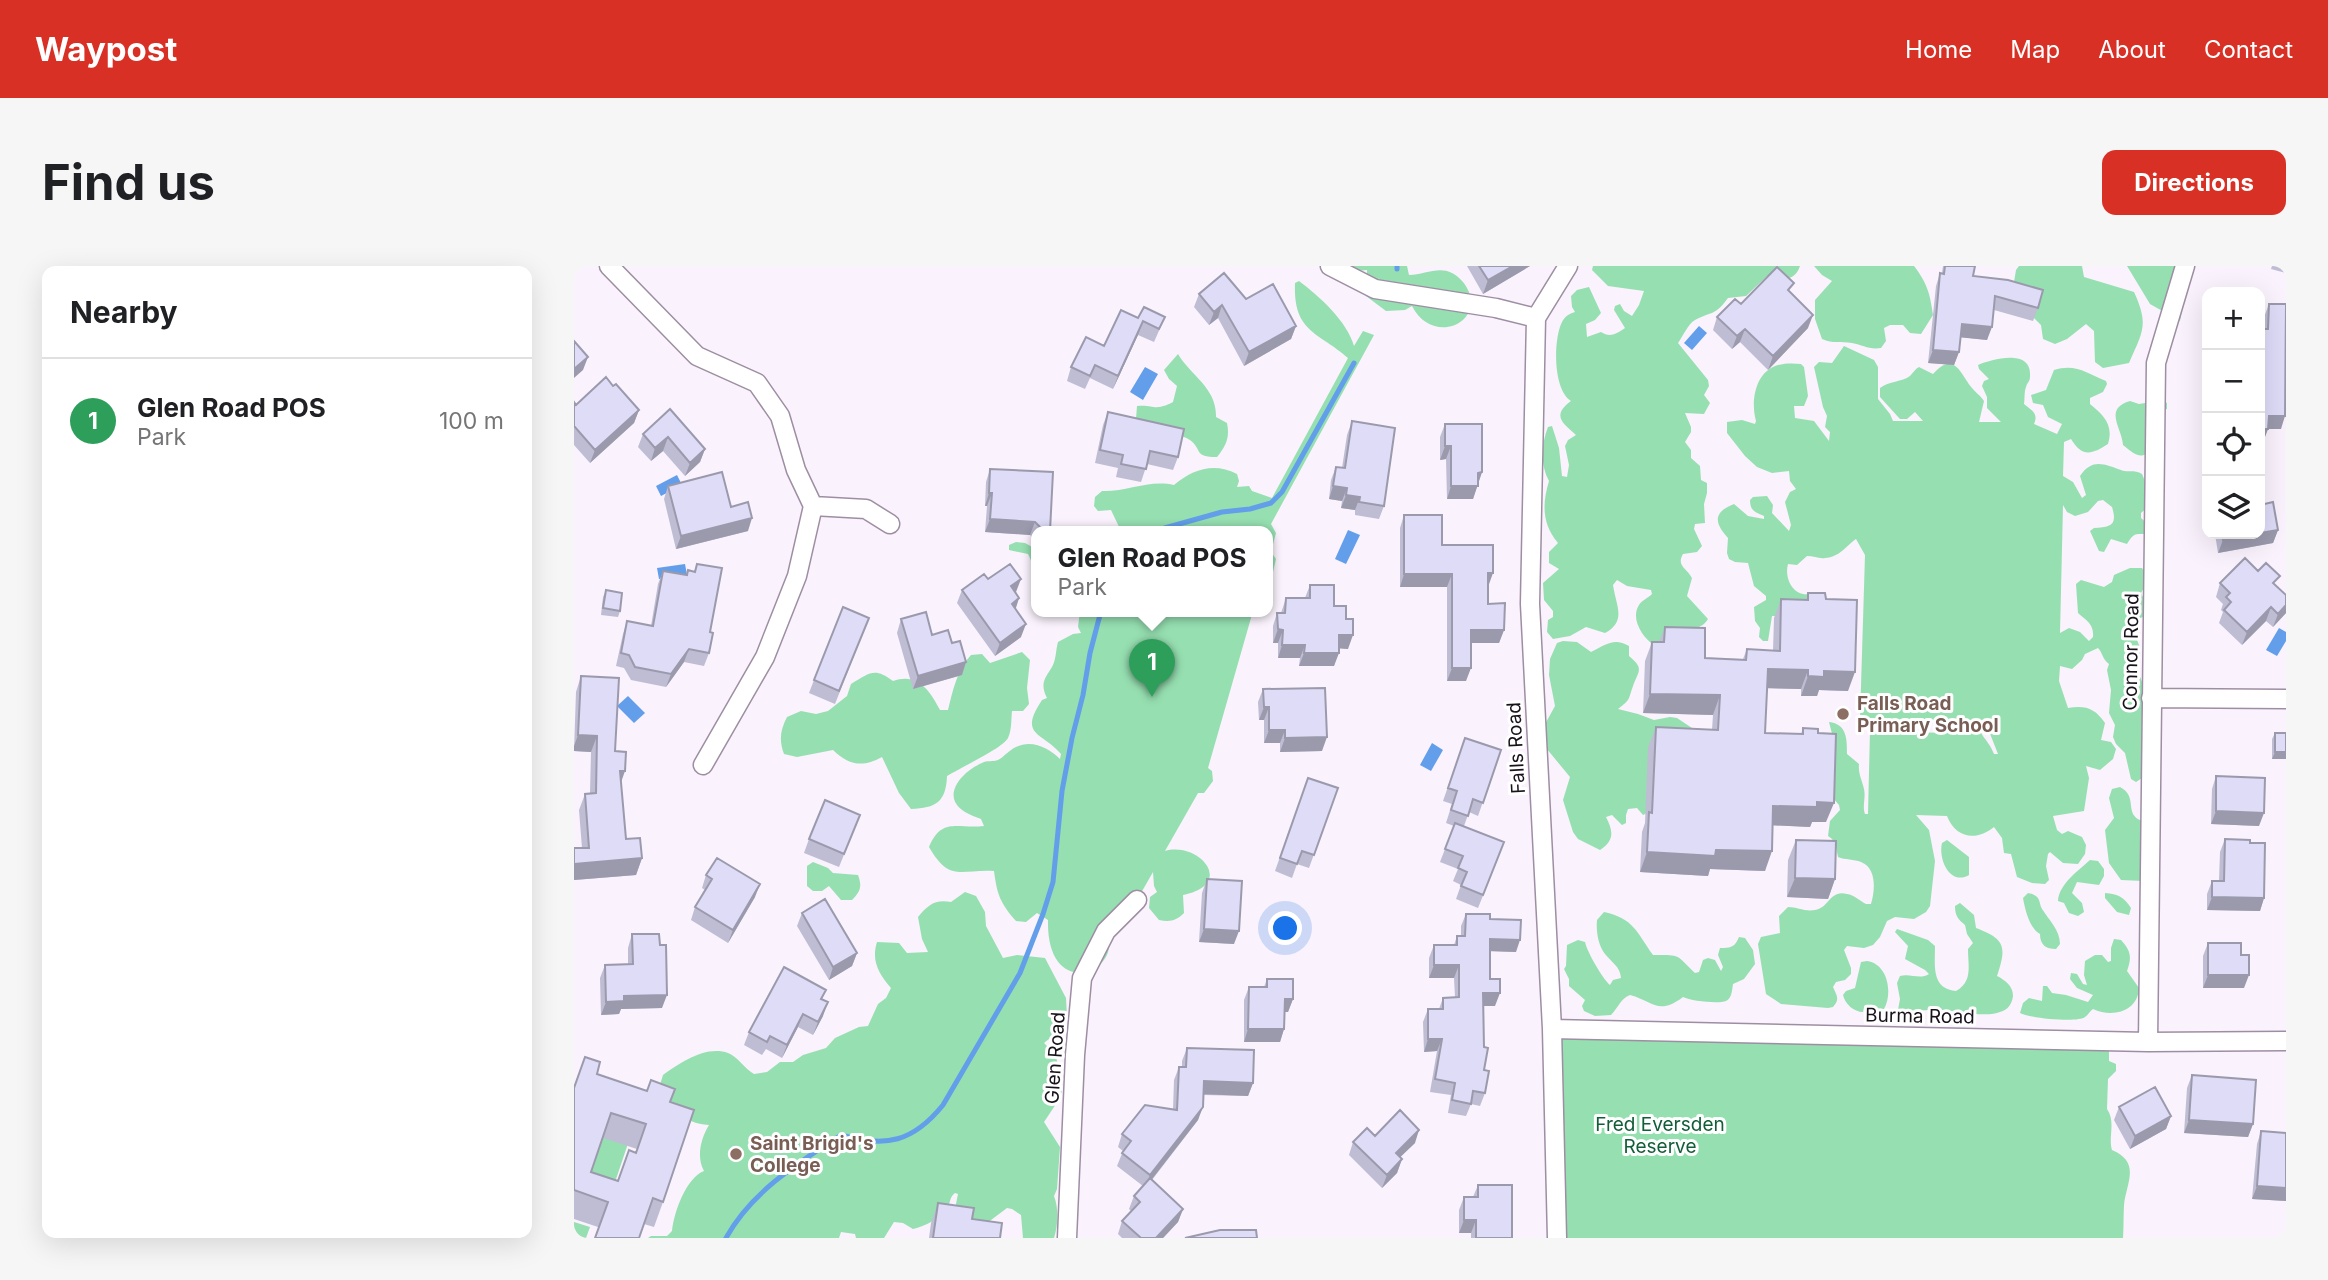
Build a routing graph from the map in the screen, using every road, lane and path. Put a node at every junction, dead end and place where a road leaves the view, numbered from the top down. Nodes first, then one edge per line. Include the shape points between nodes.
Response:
1 (609, 266) edge
2 (1331, 266) edge
3 (1568, 266) edge
4 (2185, 266) edge
5 (1536, 318) junction
6 (813, 506) junction
7 (890, 524) dead end
8 (2151, 698) junction
9 (2286, 699) edge
10 (703, 765) dead end
11 (1137, 900) dead end
12 (1552, 1029) junction
13 (2286, 1041) edge
14 (2148, 1042) junction
15 (1067, 1238) edge
16 (1557, 1238) edge

1 - 6 street via 697,356 757,383 780,416 796,470
2 - 5 street via 1375,289
3 - 5 street
4 - 8 street, Connor Road via 2156,363
5 - 12 street, Falls Road via 1530,604
6 - 7 street via 866,509
6 - 10 street via 797,576 765,657
8 - 9 street
8 - 14 street, Connor Road
11 - 15 street, Glen Road via 1106,931 1082,978
12 - 14 street, Burma Road
12 - 16 street, Falls Road
13 - 14 street, Burma Road

